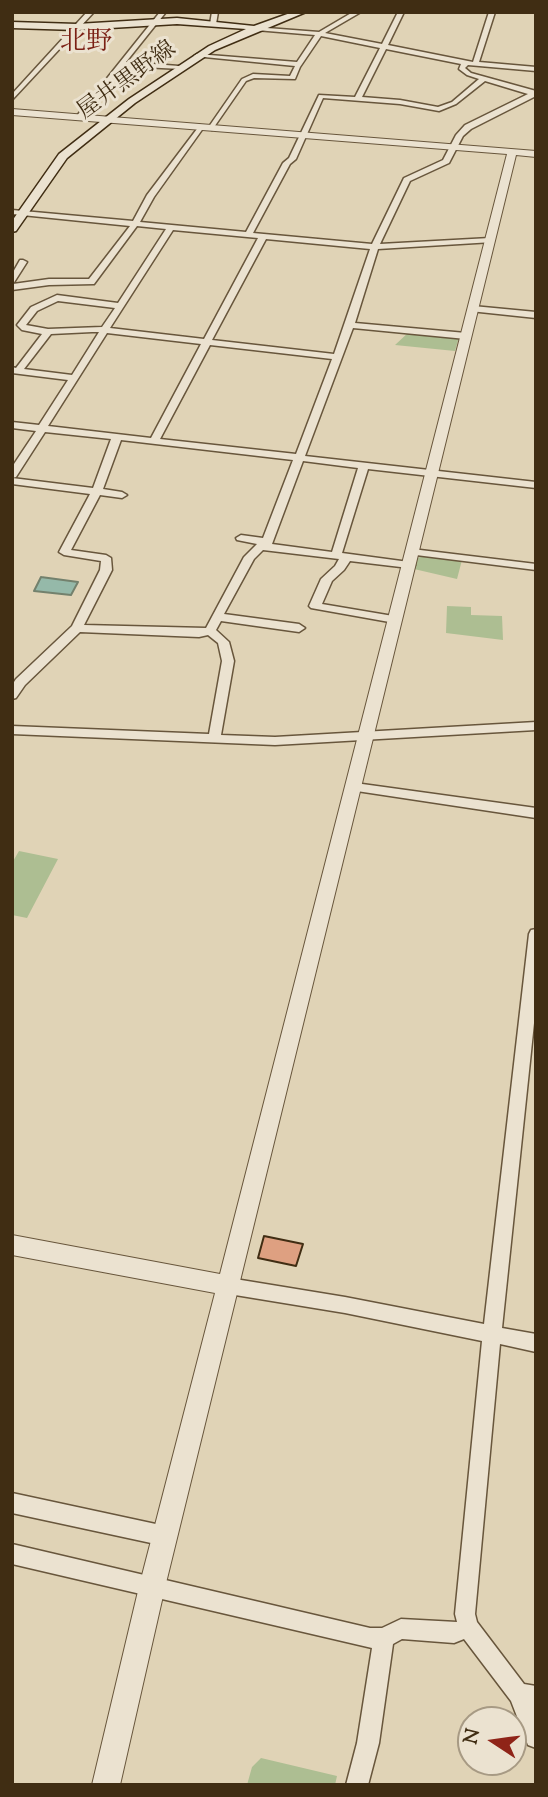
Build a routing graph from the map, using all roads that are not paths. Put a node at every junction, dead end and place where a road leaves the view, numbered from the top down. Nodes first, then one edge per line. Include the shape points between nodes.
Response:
1 (91, 12) edge
2 (163, 12) edge
3 (215, 12) edge
4 (302, 12) edge
5 (358, 12) edge
6 (401, 12) edge
7 (492, 12) edge
8 (155, 21) junction
9 (213, 24) junction
10 (12, 26) edge
11 (77, 27) junction
12 (256, 27) junction
13 (318, 34) junction
14 (384, 47) junction
15 (197, 56) junction
16 (466, 63) junction
17 (121, 64) junction
18 (299, 64) junction
19 (475, 65) junction
20 (178, 68) junction
21 (536, 69) edge
22 (483, 79) junction
23 (535, 94) edge
24 (12, 98) edge
25 (358, 98) junction
26 (12, 112) edge
27 (78, 118) junction
28 (107, 120) junction
29 (200, 127) junction
30 (212, 128) junction
31 (304, 136) junction
32 (453, 147) junction
33 (512, 152) junction
34 (536, 154) edge
35 (18, 213) edge
36 (135, 224) junction
37 (170, 227) junction
38 (12, 229) edge
39 (248, 235) junction
40 (263, 236) junction
41 (490, 240) junction
42 (375, 247) junction
43 (23, 262) dead end
44 (15, 272) edge
45 (12, 282) edge
46 (64, 284) junction
47 (12, 287) edge
48 (57, 298) junction
49 (120, 306) junction
50 (473, 309) junction
51 (536, 315) edge
52 (350, 325) junction
53 (104, 331) junction
54 (48, 332) junction
55 (466, 336) junction
56 (207, 343) junction
57 (337, 357) junction
58 (15, 370) edge
59 (74, 378) junction
60 (12, 425) edge
61 (42, 428) junction
62 (117, 437) junction
63 (154, 441) junction
64 (12, 455) edge
65 (24, 456) junction
66 (299, 459) junction
67 (364, 466) junction
68 (432, 474) junction
69 (12, 478) edge
70 (536, 485) edge
71 (97, 491) junction
72 (121, 495) dead end
73 (241, 538) dead end
74 (267, 543) junction
75 (341, 556) junction
76 (411, 559) junction
77 (536, 567) edge
78 (217, 617) junction
79 (395, 620) junction
80 (77, 628) junction
81 (299, 628) dead end
82 (210, 631) junction
83 (12, 695) edge
84 (536, 726) edge
85 (12, 730) edge
86 (367, 736) junction
87 (214, 739) junction
88 (355, 787) junction
89 (536, 813) edge
90 (536, 934) edge
91 (12, 1245) edge
92 (229, 1286) junction
93 (492, 1335) junction
94 (536, 1343) edge
95 (12, 1503) edge
96 (165, 1536) junction
97 (12, 1554) edge
98 (152, 1587) junction
99 (468, 1627) junction
100 (384, 1638) junction
101 (527, 1696) edge
102 (536, 1737) edge
103 (106, 1785) edge
104 (357, 1785) edge

1 - 11 street
2 - 8 street
3 - 9 street
4 - 12 main road, 屋井黒野線
5 - 13 street
6 - 14 street
7 - 19 street
8 - 9 main road
8 - 11 main road
8 - 17 street
9 - 12 main road
10 - 11 main road
11 - 24 street
12 - 13 street
12 - 15 main road, 屋井黒野線
13 - 14 street
13 - 18 street
14 - 16 street
14 - 25 street
15 - 18 street
15 - 20 main road, 屋井黒野線
16 - 19 street
16 - 22 street via 463,70
17 - 20 street
17 - 27 street
18 - 30 street via 293,78 253,76 244,80
19 - 21 street
20 - 28 main road, 屋井黒野線
22 - 23 street
22 - 25 street via 446,108
23 - 32 street via 468,127
25 - 31 street via 321,96
26 - 27 street
27 - 28 street
28 - 29 street
28 - 35 main road, 屋井黒野線 via 63,156
29 - 30 street
29 - 36 street
30 - 31 street
31 - 32 street
31 - 39 street
32 - 33 street
32 - 42 street via 446,161 407,180
33 - 34 street
33 - 41 street
35 - 36 street
35 - 38 main road, 屋井黒野線
36 - 37 street
36 - 46 street via 91,282
37 - 39 street
37 - 49 street
39 - 40 street
40 - 42 street
40 - 56 street
41 - 42 street
41 - 50 street
42 - 52 street
43 - 44 street
44 - 45 street
46 - 47 street
46 - 48 street
48 - 49 street
48 - 54 street via 34,309 20,325
49 - 53 street
50 - 51 street
50 - 55 street
52 - 55 street
52 - 57 street
53 - 54 street
53 - 56 street
53 - 59 street
54 - 58 street
55 - 68 street
56 - 57 street
56 - 63 street
57 - 66 street
58 - 59 street
59 - 61 street
60 - 61 street
61 - 62 street
61 - 65 street
62 - 63 street
62 - 71 street
63 - 66 street
64 - 65 street
65 - 69 street
66 - 67 street
66 - 74 street
67 - 68 street
67 - 75 street
68 - 70 street
68 - 76 street
69 - 71 street
71 - 72 street
71 - 80 street via 64,552 106,558 106,570
73 - 74 street
74 - 75 street
74 - 78 street via 249,556
75 - 76 street
75 - 79 street via 340,568 327,579 315,606
76 - 77 street
76 - 79 street
78 - 81 street
78 - 82 street
79 - 86 street
80 - 82 street
80 - 83 street
82 - 87 street via 223,642 228,661
84 - 86 street
85 - 87 street
86 - 87 street
86 - 88 street
88 - 89 street
88 - 92 street
90 - 93 street
91 - 92 street
92 - 93 street
92 - 96 street
93 - 94 street
93 - 99 street via 465,1614
95 - 96 street
96 - 98 street
97 - 98 street
98 - 100 street
98 - 103 street
99 - 100 street via 454,1633 401,1629
99 - 101 street
100 - 104 street
101 - 102 street

